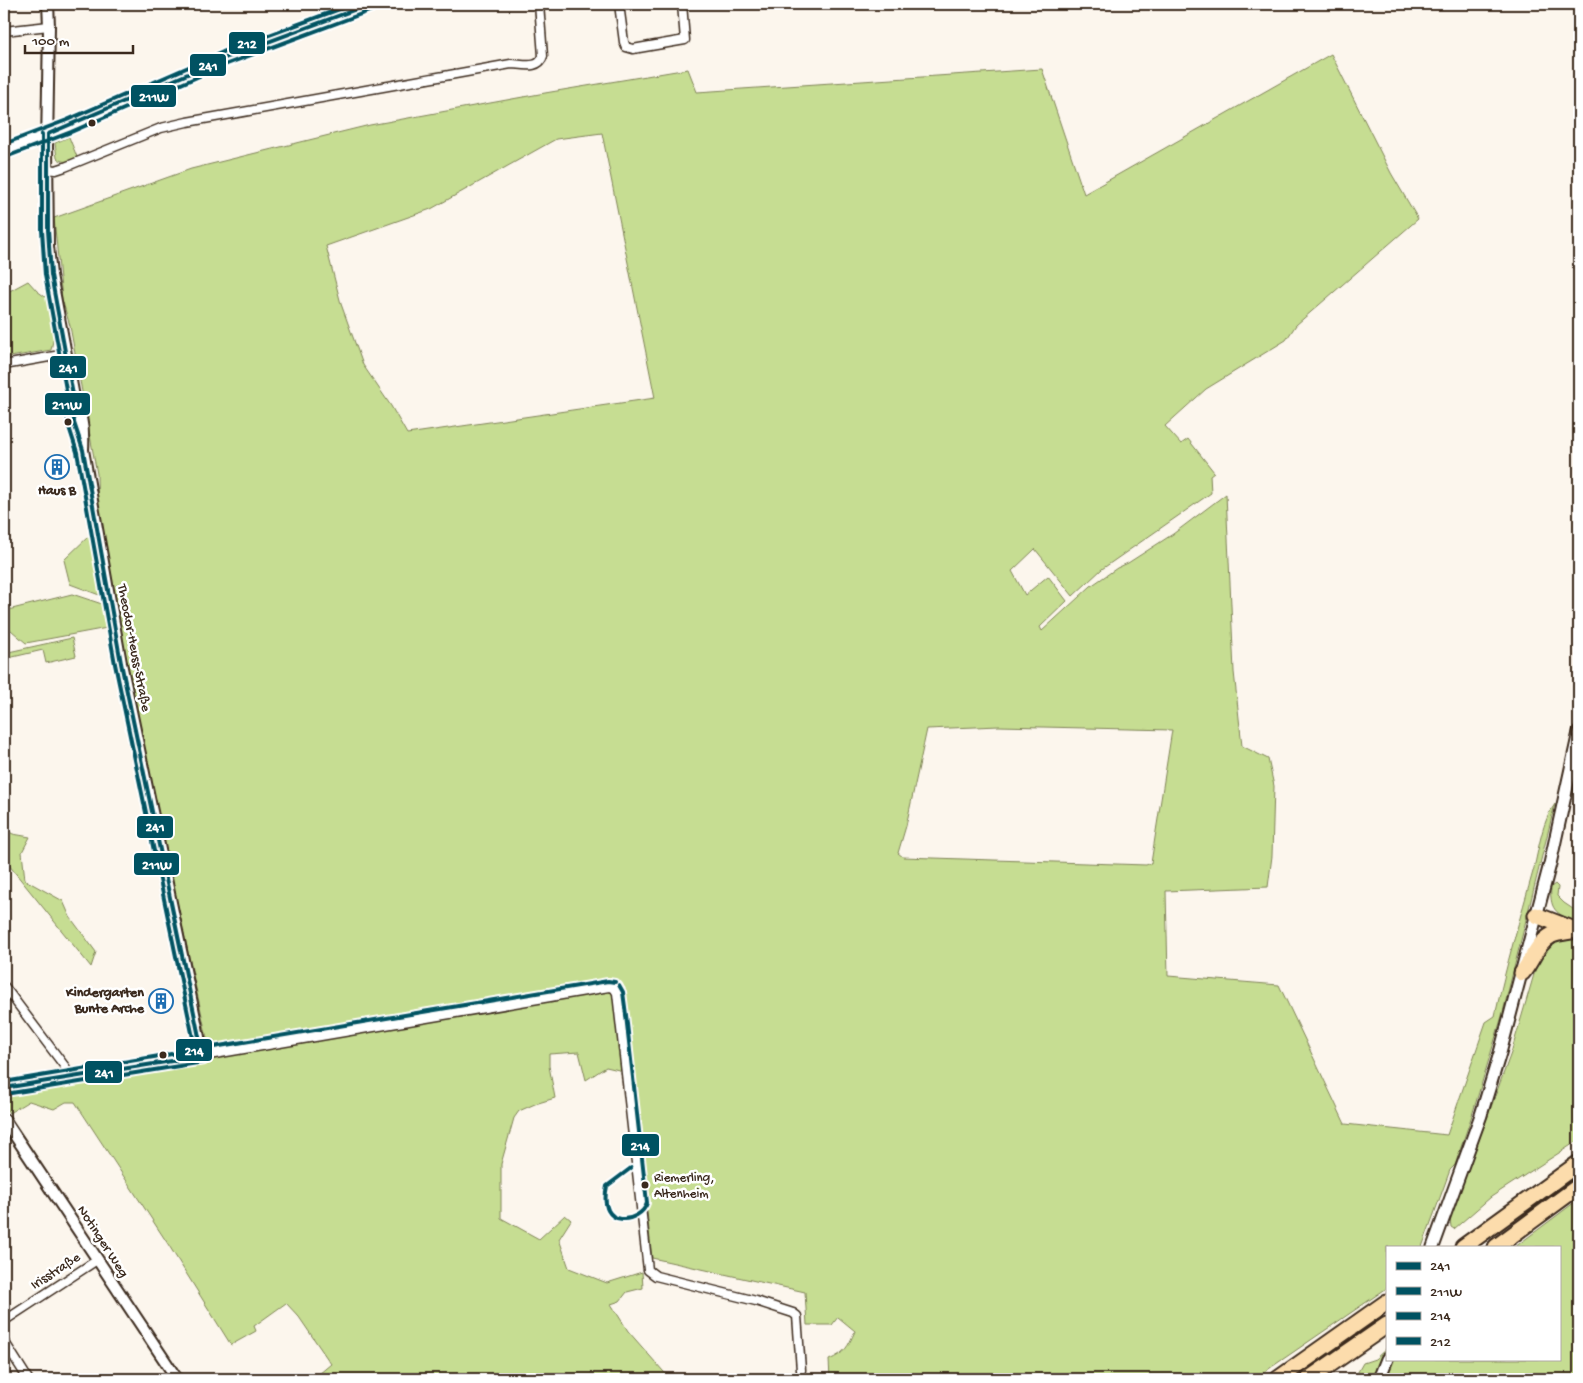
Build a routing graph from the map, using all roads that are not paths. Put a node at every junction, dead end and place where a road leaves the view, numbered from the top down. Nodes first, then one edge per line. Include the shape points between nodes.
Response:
1 (48, 4) edge
2 (370, 4) edge
3 (540, 4) edge
4 (619, 4) edge
5 (682, 4) edge
6 (49, 26) junction
7 (4, 31) edge
8 (48, 134) junction
9 (4, 151) edge
10 (48, 169) junction
11 (66, 354) junction
12 (4, 365) edge
13 (1579, 732) edge
14 (1536, 915) junction
15 (1577, 931) edge
16 (1522, 973) junction
17 (4, 986) edge
18 (203, 1056) junction
19 (72, 1076) junction
20 (4, 1088) edge
21 (4, 1119) edge
22 (1579, 1163) edge
23 (1579, 1186) edge
24 (1433, 1246) edge
25 (1464, 1246) edge
26 (1497, 1246) edge
27 (97, 1260) junction
28 (1386, 1303) edge
29 (4, 1321) edge
30 (1386, 1326) edge
31 (4, 1341) edge
32 (1388, 1360) edge
33 (800, 1370) dead end
34 (28, 1379) edge
35 (176, 1379) edge
36 (1278, 1379) edge
37 (1309, 1379) edge
38 (1379, 1379) edge

1 - 6 street, Theodor-Heuss-Straße
2 - 8 main road via 225,58
3 - 10 street via 543,56 535,65 511,64 187,122 161,128 65,167
4 - 5 street via 624,42 626,47 633,49 686,40
6 - 7 street
6 - 8 street, Theodor-Heuss-Straße
8 - 9 main road
8 - 10 street, Theodor-Heuss-Straße
10 - 11 street, Theodor-Heuss-Straße via 51,275
11 - 12 street
11 - 18 street, Theodor-Heuss-Straße via 74,397 72,407 83,450 121,663
13 - 14 main road
14 - 15 highway
14 - 16 main road
15 - 16 highway via 1545,940
16 - 24 main road via 1495,1071
17 - 19 street
18 - 19 street
18 - 33 street via 614,988 648,1270 656,1276 793,1313 797,1316
19 - 20 street
21 - 27 street, Notinger Weg
22 - 25 highway
23 - 26 highway
27 - 29 street, Irisstraße
27 - 35 street, Notinger Weg
28 - 36 highway
30 - 37 highway
31 - 34 street
32 - 38 main road

